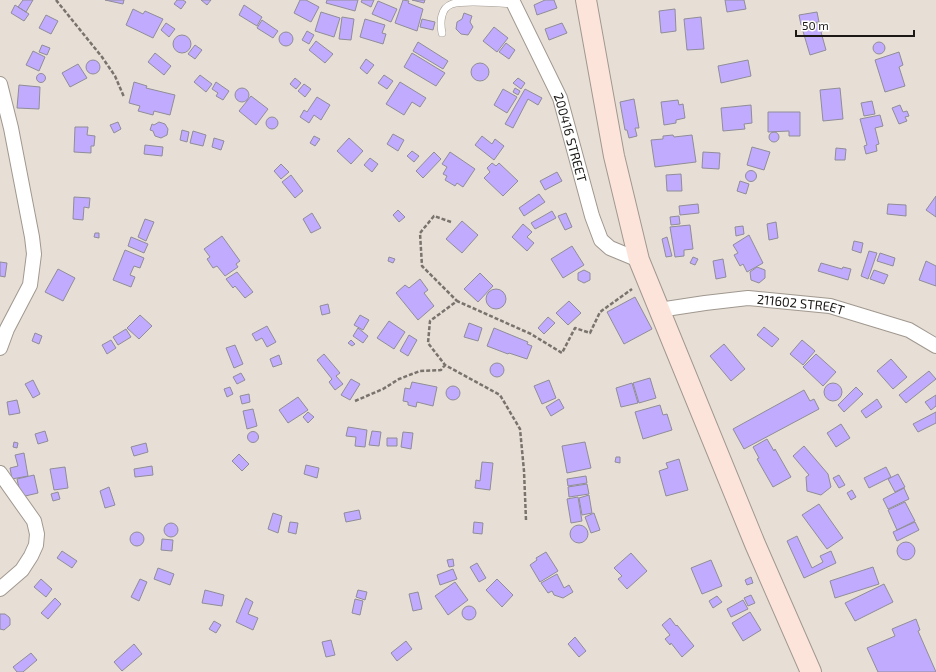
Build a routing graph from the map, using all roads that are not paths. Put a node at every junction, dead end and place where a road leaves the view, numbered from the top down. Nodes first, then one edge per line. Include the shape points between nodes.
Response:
1 (586, 0) edge
2 (513, 2) edge
3 (442, 33) dead end
4 (0, 84) edge
5 (639, 260) junction
6 (659, 310) junction
7 (936, 346) edge
8 (0, 348) edge
9 (0, 473) edge
10 (0, 589) edge
11 (811, 672) edge

1 - 5 street via 614,156
2 - 3 lane via 451,4 443,12 440,23
2 - 5 street, 200416 STREET via 560,98 601,240 610,248
4 - 8 street via 11,128 34,254 30,285
5 - 6 street
6 - 7 street, 211602 STREET via 748,298 830,306 908,330
6 - 11 street via 755,544
9 - 10 street via 34,521 36,534 36,545 22,570

